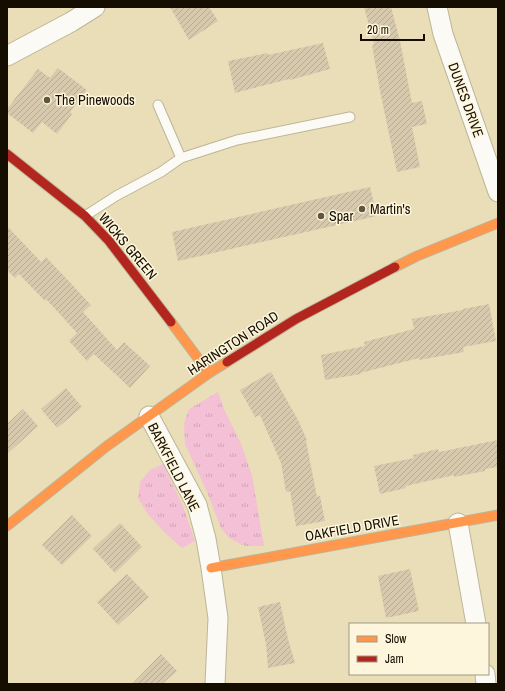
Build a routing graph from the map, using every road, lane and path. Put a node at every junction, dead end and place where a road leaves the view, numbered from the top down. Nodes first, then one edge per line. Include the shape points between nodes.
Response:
1 (95, 7) edge
2 (437, 7) edge
3 (7, 56) edge
4 (158, 105) dead end
5 (350, 117) dead end
6 (7, 154) edge
7 (181, 158) junction
8 (498, 192) edge
9 (85, 216) junction
10 (498, 222) edge
11 (209, 373) junction
12 (149, 416) junction
13 (498, 515) edge
14 (458, 523) junction
15 (7, 526) edge
16 (211, 568) junction
17 (476, 623) edge
18 (215, 684) edge

1 - 3 street
2 - 8 street, DUNES DRIVE via 442,34
4 - 7 lane
5 - 7 lane via 237,140
6 - 9 street, WICKS GREEN
7 - 9 lane
9 - 11 street, WICKS GREEN via 109,241
10 - 11 street, HARINGTON ROAD via 397,266 296,319
11 - 12 street, HARINGTON ROAD
12 - 15 street, HARINGTON ROAD via 107,446
12 - 16 street, BARKFIELD LANE via 196,505
13 - 14 street, OAKFIELD DRIVE
14 - 16 street, OAKFIELD DRIVE
14 - 17 street
16 - 18 street, BARKFIELD LANE via 218,618

